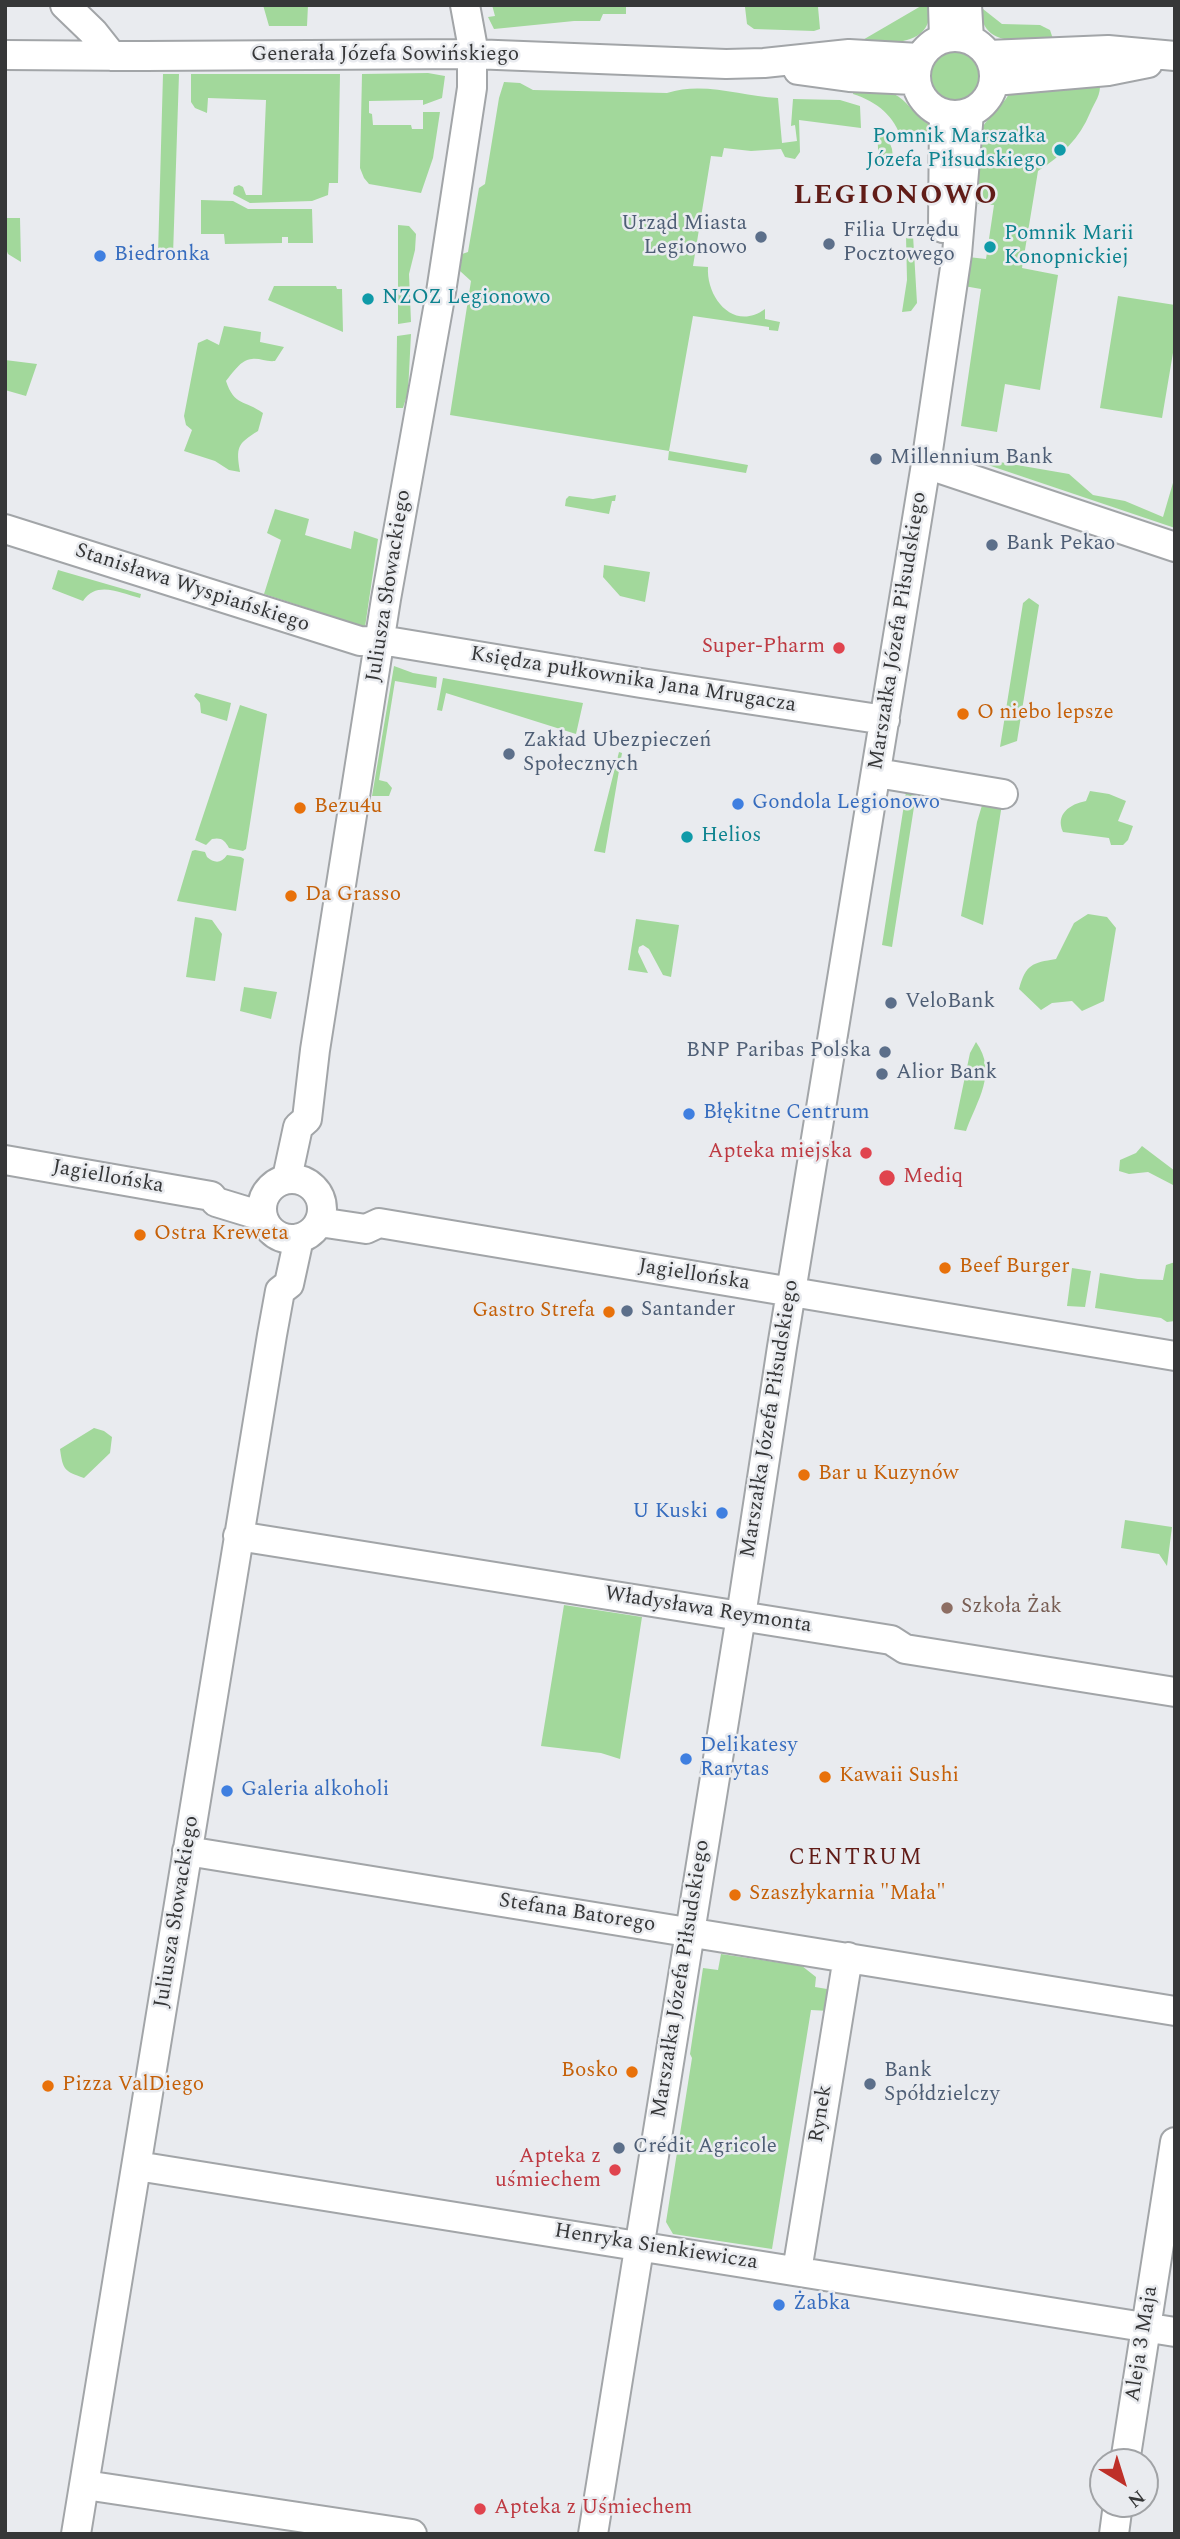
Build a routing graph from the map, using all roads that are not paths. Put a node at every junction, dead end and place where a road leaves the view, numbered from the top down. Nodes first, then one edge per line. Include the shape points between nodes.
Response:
1 (65, 5) edge
2 (465, 5) edge
3 (943, 5) edge
4 (967, 5) edge
5 (974, 53) junction
6 (472, 54) junction
7 (5, 55) edge
8 (112, 56) junction
9 (1175, 57) edge
10 (917, 69) junction
11 (956, 114) junction
12 (926, 464) junction
13 (5, 529) edge
14 (1175, 547) edge
15 (380, 641) junction
16 (885, 720) junction
17 (877, 773) junction
18 (1003, 794) dead end
19 (5, 1160) edge
20 (292, 1209) junction
21 (791, 1292) junction
22 (1175, 1356) edge
23 (239, 1536) junction
24 (741, 1616) junction
25 (1175, 1692) edge
26 (187, 1851) junction
27 (690, 1932) junction
28 (848, 1957) junction
29 (1175, 2011) edge
30 (1175, 2142) edge
31 (137, 2166) junction
32 (639, 2245) junction
33 (797, 2271) junction
34 (1146, 2328) junction
35 (1175, 2332) edge
36 (1127, 2448) edge
37 (85, 2485) junction
38 (76, 2534) edge
39 (412, 2534) edge
40 (593, 2534) edge

1 - 8 street
2 - 6 street, Juliusza Słowackiego
3 - 5 street
4 - 5 street
5 - 9 street via 1108,50
5 - 10 street via 929,46
5 - 11 street via 988,97 979,107
6 - 8 street, Generała Józefa Sowińskiego
6 - 10 street, Generała Józefa Sowińskiego via 764,63 849,77
6 - 15 street, Juliusza Słowackiego via 472,88 441,292
7 - 8 street, Generała Józefa Sowińskiego
10 - 11 street via 922,98 928,105
11 - 12 street, Marszałka Józefa Piłsudskiego via 957,254
12 - 14 street
12 - 16 street, Marszałka Józefa Piłsudskiego
13 - 15 street, Stanisława Wyspiańskiego via 349,639
15 - 16 street, Księdza pułkownika Jana Mrugacza
15 - 20 street, Juliusza Słowackiego via 307,1119 298,1127
16 - 17 street, Marszałka Józefa Piłsudskiego
17 - 18 street
17 - 21 street, Marszałka Józefa Piłsudskiego
19 - 20 street, Jagiellońska via 211,1196 216,1202
20 - 21 street, Jagiellońska via 366,1229 379,1223
20 - 23 street, Juliusza Słowackiego via 289,1284 280,1291
21 - 22 street, Jagiellońska
21 - 24 street, Marszałka Józefa Piłsudskiego
23 - 24 street, Władysława Reymonta
23 - 26 street, Juliusza Słowackiego
24 - 25 street, Władysława Reymonta via 891,1640 905,1649
24 - 27 street, Marszałka Józefa Piłsudskiego
26 - 27 street, Stefana Batorego
26 - 31 street, Juliusza Słowackiego
27 - 28 street, Stefana Batorego
27 - 32 street, Marszałka Józefa Piłsudskiego
28 - 29 street, Stefana Batorego
28 - 33 street, Rynek
30 - 34 street, Aleja 3 Maja
31 - 32 street, Henryka Sienkiewicza
31 - 37 street, Juliusza Słowackiego
32 - 33 street, Henryka Sienkiewicza
32 - 40 street, Marszałka Józefa Piłsudskiego
33 - 34 street, Henryka Sienkiewicza
34 - 35 street, Henryka Sienkiewicza
34 - 36 street, Aleja 3 Maja
37 - 38 street, Juliusza Słowackiego
37 - 39 street

